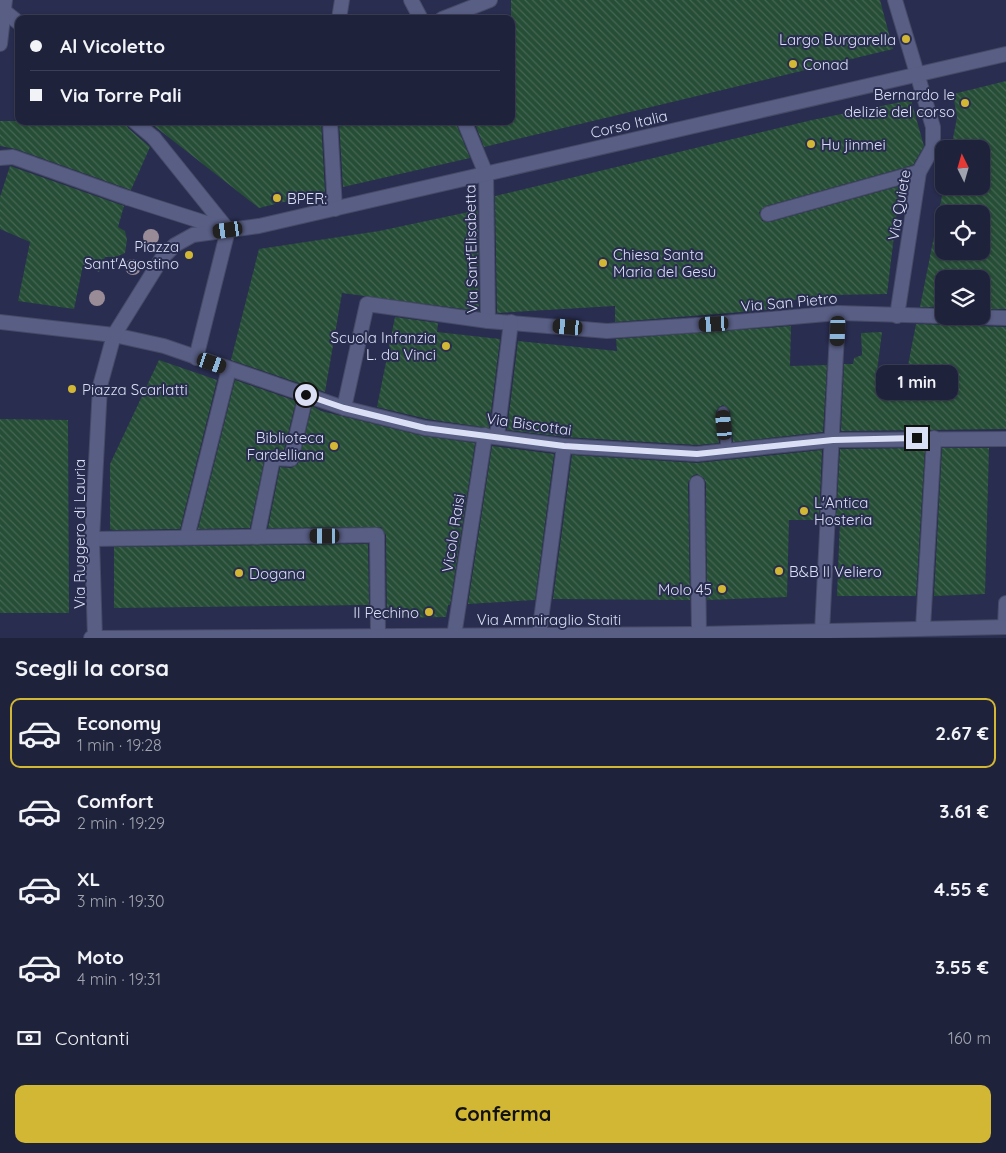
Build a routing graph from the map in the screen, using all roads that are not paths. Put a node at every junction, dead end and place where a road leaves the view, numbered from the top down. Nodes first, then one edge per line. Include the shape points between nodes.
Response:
1 (342, 0) edge
2 (411, 0) edge
3 (490, 0) edge
4 (896, 0) edge
5 (4, 6) edge
6 (340, 15) edge
7 (419, 15) edge
8 (452, 15) edge
9 (15, 18) edge
10 (0, 38) edge
11 (1006, 54) edge
12 (918, 74) junction
13 (139, 125) edge
14 (330, 125) edge
15 (466, 125) edge
16 (0, 158) edge
17 (919, 172) junction
18 (486, 174) junction
19 (335, 209) junction
20 (768, 214) dead end
21 (228, 230) junction
22 (838, 313) junction
23 (897, 316) junction
24 (1006, 318) edge
25 (488, 321) junction
26 (0, 322) edge
27 (511, 322) junction
28 (114, 335) junction
29 (196, 358) junction
30 (229, 369) junction
31 (306, 395) junction
32 (344, 408) junction
33 (723, 412) dead end
34 (491, 436) junction
35 (934, 438) junction
36 (1006, 439) edge
37 (833, 440) junction
38 (564, 446) junction
39 (727, 452) junction
40 (697, 483) dead end
41 (187, 537) junction
42 (257, 537) junction
43 (92, 538) junction
44 (1006, 603) edge
45 (1005, 627) edge
46 (923, 628) junction
47 (822, 632) junction
48 (699, 634) junction
49 (539, 635) junction
50 (378, 636) junction
51 (454, 636) junction
52 (91, 638) edge
53 (95, 638) edge

1 - 6 street
2 - 7 street
3 - 8 street
4 - 12 street, Via Quiete
5 - 9 street
5 - 10 street
11 - 12 street, Corso Italia
12 - 17 street, Via Quiete via 933,127 933,147
12 - 18 street, Corso Italia
13 - 21 street via 154,138
14 - 19 street
15 - 18 street, Via Sant'Elisabetta
16 - 21 street via 13,157
17 - 20 street
17 - 23 street, Via Quiete
18 - 19 street, Corso Italia
18 - 25 street, Via Sant'Elisabetta
19 - 21 street, Corso Italia
21 - 28 street, Corso Italia via 193,235 175,245 162,258
21 - 29 street
22 - 23 street, Via San Pietro
22 - 27 street, Via San Pietro via 606,330
22 - 37 street
23 - 24 street, Via San Pietro
25 - 27 street, Via San Pietro
25 - 32 street, Via San Pietro via 367,304
26 - 28 street, Via Biscottai
27 - 34 street, Vicolo Raisi
28 - 29 street, Via Biscottai via 164,346
28 - 43 street, Via Ruggero di Lauria via 100,386
29 - 30 street, Via Biscottai
30 - 31 street, Via Biscottai
30 - 41 street
31 - 32 street, Via Biscottai
31 - 42 street via 291,460 273,458
32 - 34 street, Via Biscottai via 425,428
33 - 39 lane
34 - 38 street, Via Biscottai
34 - 51 street, Vicolo Raisi
35 - 36 street, Via Biscottai
35 - 37 street, Via Biscottai
35 - 46 street
37 - 39 street, Via Biscottai
37 - 47 street
38 - 39 street, Via Biscottai via 697,454
38 - 49 street
40 - 48 street
41 - 42 street
41 - 43 street
42 - 50 street via 377,535
43 - 53 street, Via Ruggero di Lauria
44 - 45 street
45 - 46 street, Via Ammiraglio Staiti
46 - 47 street, Via Ammiraglio Staiti
47 - 48 street, Via Ammiraglio Staiti
48 - 49 street, Via Ammiraglio Staiti
49 - 51 street, Via Ammiraglio Staiti
50 - 51 street, Via Ammiraglio Staiti
50 - 53 street, Via Ammiraglio Staiti
52 - 53 street, Via Ammiraglio Staiti

